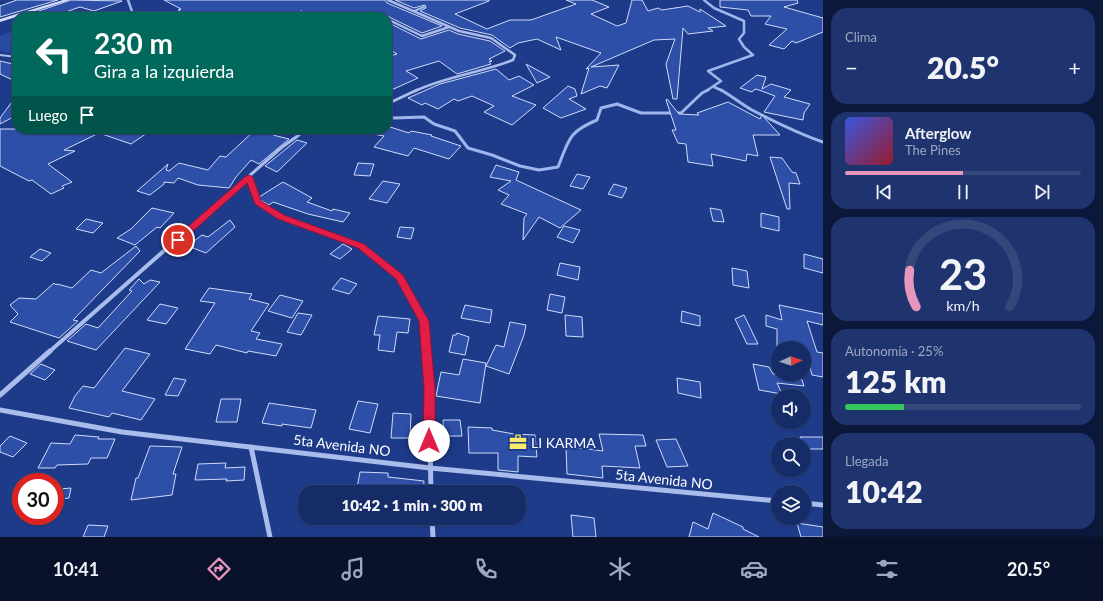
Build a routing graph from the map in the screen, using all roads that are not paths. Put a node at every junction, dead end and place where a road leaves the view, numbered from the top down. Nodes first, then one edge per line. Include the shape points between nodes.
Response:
1 (68, 0) edge
2 (388, 0) edge
3 (424, 7) dead end
4 (414, 11) junction
5 (29, 12) edge
6 (12, 17) edge
7 (0, 21) edge
8 (392, 21) edge
9 (449, 27) junction
10 (0, 55) edge
11 (12, 56) edge
12 (392, 102) edge
13 (300, 134) edge
14 (249, 177) junction
15 (0, 396) edge
16 (0, 410) edge
17 (251, 447) junction
18 (430, 468) junction
19 (431, 485) edge
20 (771, 501) edge
21 (811, 504) edge
22 (823, 505) edge
23 (432, 525) edge
24 (270, 537) edge
25 (433, 537) edge

1 - 5 main road
2 - 4 street
3 - 4 lane
4 - 9 street
6 - 7 main road
8 - 9 street via 422,36
9 - 12 street via 491,38 515,55 513,60 435,82
10 - 11 lane
13 - 14 street
14 - 15 street
14 - 18 street via 258,202 281,217 361,246 400,277 424,321 429,389
16 - 17 street, 5ta Avenida NO via 122,432
17 - 18 street, 5ta Avenida NO
17 - 24 street
18 - 19 street
18 - 20 street, 5ta Avenida NO
21 - 22 street
23 - 25 street

